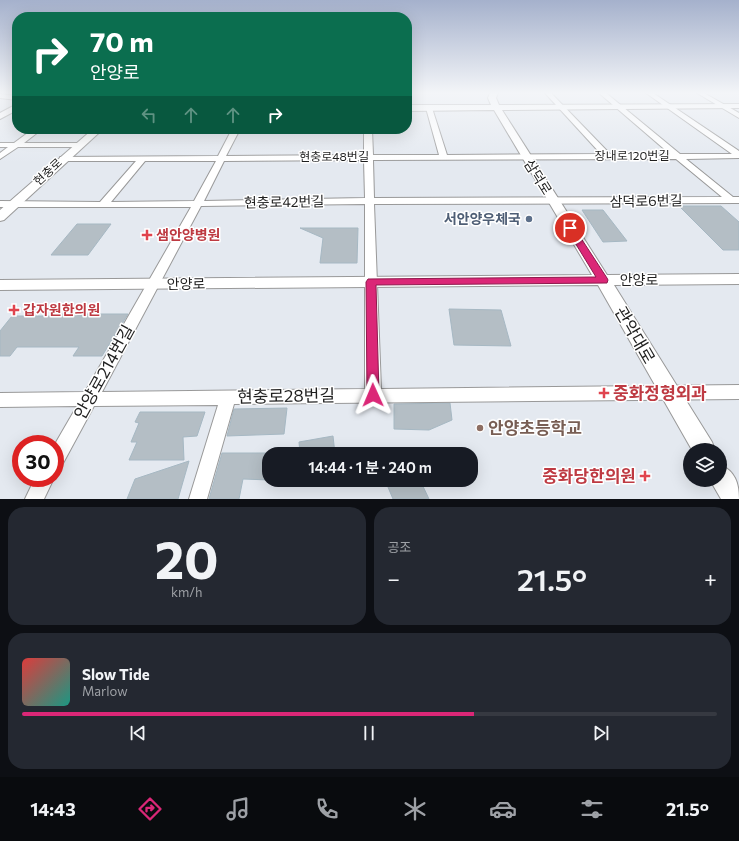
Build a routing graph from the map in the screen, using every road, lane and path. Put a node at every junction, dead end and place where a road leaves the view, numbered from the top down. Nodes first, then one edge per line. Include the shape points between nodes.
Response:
1 (432, 116) edge
2 (501, 116) edge
3 (570, 116) edge
4 (629, 116) edge
5 (684, 116) edge
6 (31, 134) edge
7 (91, 134) edge
8 (234, 134) edge
9 (368, 134) edge
10 (16, 145) junction
11 (79, 145) junction
12 (0, 146) edge
13 (739, 155) edge
14 (524, 156) junction
15 (607, 156) junction
16 (678, 156) junction
17 (0, 157) edge
18 (369, 157) junction
19 (444, 157) junction
20 (143, 158) junction
21 (220, 158) junction
22 (63, 159) junction
23 (735, 200) edge
24 (369, 201) junction
25 (553, 201) junction
26 (198, 203) junction
27 (0, 204) edge
28 (14, 204) junction
29 (103, 205) junction
30 (739, 206) edge
31 (0, 217) edge
32 (739, 279) edge
33 (603, 280) junction
34 (371, 282) junction
35 (153, 284) junction
36 (0, 285) edge
37 (739, 392) edge
38 (669, 393) junction
39 (373, 395) junction
40 (228, 396) junction
41 (0, 400) edge
42 (88, 400) junction
43 (700, 443) edge
44 (64, 444) edge
45 (41, 487) edge
46 (727, 487) edge
47 (34, 499) edge
48 (198, 499) edge
49 (734, 499) edge

1 - 19 street
2 - 14 street, 삼덕로
3 - 15 street
4 - 16 street
5 - 13 street
6 - 10 street
7 - 11 street, 현충로
8 - 21 street, 안양로214번길
9 - 18 street
10 - 11 street
10 - 12 street
10 - 17 street
11 - 22 street, 현충로
13 - 16 street, 장내로120번길
14 - 15 street, 장내로120번길
14 - 19 street, 현충로48번길
14 - 25 street, 삼덕로
15 - 16 street, 장내로120번길
16 - 23 street
18 - 19 street, 현충로48번길
18 - 21 street, 현충로48번길
18 - 24 street
20 - 21 street, 현충로48번길
20 - 22 street, 현충로48번길
20 - 29 street
21 - 26 street, 안양로214번길
22 - 28 street, 현충로
23 - 25 street, 삼덕로6번길
23 - 30 street
24 - 25 street, 현충로42번길
24 - 26 street, 현충로42번길
24 - 34 street
25 - 33 street, 삼덕로
26 - 29 street, 현충로42번길
26 - 35 street, 안양로214번길
27 - 28 street, 현충로42번길
28 - 29 street, 현충로42번길
28 - 31 street, 현충로
32 - 33 street, 안양로
33 - 34 street, 안양로
33 - 38 street, 관악대로
34 - 35 street, 안양로
34 - 39 street
35 - 36 street, 안양로
35 - 42 street, 안양로214번길
37 - 38 street, 현충로28번길
38 - 39 street, 현충로28번길
38 - 43 street, 관악대로
39 - 40 street, 현충로28번길
40 - 42 street, 현충로28번길
40 - 48 street
41 - 42 street, 현충로28번길
42 - 44 street, 안양로214번길
45 - 47 street
46 - 49 street

